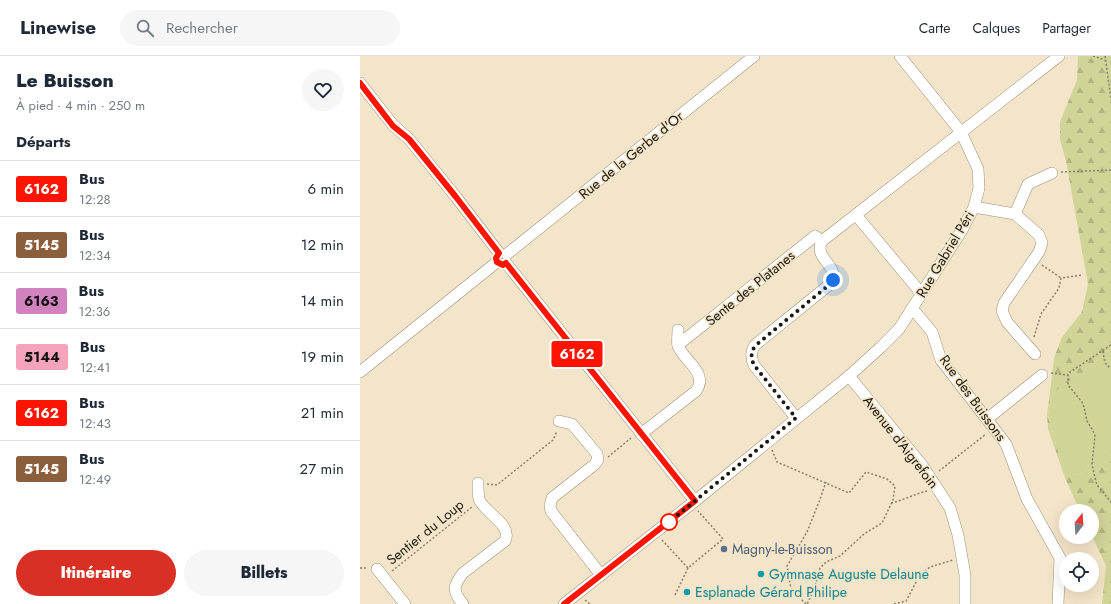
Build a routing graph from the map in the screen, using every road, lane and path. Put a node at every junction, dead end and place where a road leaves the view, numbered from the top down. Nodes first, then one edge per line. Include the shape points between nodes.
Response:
1 (754, 56) edge
2 (900, 56) edge
3 (1059, 56) edge
4 (1093, 56) edge
5 (1105, 56) edge
6 (1105, 60) junction
7 (360, 83) edge
8 (1111, 99) edge
9 (961, 132) junction
10 (1111, 170) edge
11 (1052, 173) joint
12 (974, 207) junction
13 (856, 214) junction
14 (1015, 214) junction
15 (822, 241) junction
16 (502, 258) junction
17 (1034, 259) junction
18 (1083, 275) dead end
19 (1061, 278) junction
20 (921, 293) junction
21 (912, 308) junction
22 (678, 330) dead end
23 (678, 345) junction
24 (1111, 346) edge
25 (1032, 351) joint
26 (1103, 351) junction
27 (1111, 368) edge
28 (360, 372) edge
29 (1042, 375) joint
30 (849, 376) junction
31 (1068, 376) junction
32 (796, 418) junction
33 (987, 419) junction
34 (559, 421) joint
35 (994, 428) junction
36 (640, 432) junction
37 (768, 441) junction
38 (598, 460) junction
39 (931, 478) junction
40 (826, 482) junction
41 (478, 483) joint
42 (938, 489) junction
43 (480, 501) junction
44 (693, 502) junction
45 (1111, 502) edge
46 (891, 503) junction
47 (656, 533) junction
48 (962, 557) junction
49 (688, 568) junction
50 (377, 569) dead end
51 (601, 575) junction
52 (384, 578) junction
53 (675, 595) dead end
54 (405, 604) edge
55 (463, 604) edge
56 (564, 604) edge
57 (807, 604) edge
58 (894, 604) edge
59 (965, 604) edge
60 (1058, 604) edge

1 - 16 street, Rue de la Gerbe d'Or
2 - 9 street, Rue Gabriel Péri
3 - 9 street
4 - 6 path
5 - 6 path
6 - 8 path
7 - 16 street via 393,126 409,139
9 - 12 street, Rue Gabriel Péri via 978,169 979,188
9 - 13 street
10 - 11 path
11 - 14 street via 1028,184
12 - 14 street
12 - 20 street, Rue Gabriel Péri
13 - 15 street
13 - 20 street
14 - 17 street via 1041,238 1041,247
15 - 23 street, Sente des Platanes via 816,236
15 - 32 street via 820,251 832,269 833,280 756,345 751,353 754,365
16 - 28 street, Rue de la Gerbe d'Or
16 - 36 street
17 - 19 path
17 - 25 street via 1002,311 1007,322
18 - 19 path
19 - 25 path via 1059,288 1041,314
20 - 21 street, Rue Gabriel Péri
21 - 30 street, Rue Gabriel Péri via 899,328
21 - 33 street, Rue des Buissons via 932,332 941,360
22 - 23 street
23 - 36 street via 701,379 700,385 696,391
24 - 26 path
26 - 27 path via 1106,365
26 - 31 path via 1075,368
29 - 31 path via 1053,373
29 - 33 street
30 - 32 street, Rue Gabriel Péri
30 - 39 street, Avenue d'Aigrefoin
31 - 45 path via 1068,384 1082,402 1094,434 1092,464 1097,485
32 - 37 street, Rue Gabriel Péri
33 - 35 street, Rue des Buissons
34 - 38 street via 572,424 597,454
34 - 41 path via 553,440 497,485
35 - 39 path
35 - 60 street, Rue des Buissons via 1006,444 1027,499 1060,558
36 - 38 path via 611,455
36 - 44 street
37 - 40 path via 777,462
37 - 44 street, Rue Gabriel Péri
38 - 51 street via 556,494 550,506 551,511
39 - 42 street, Avenue d'Aigrefoin
40 - 46 path via 849,493 866,472 887,479 895,486
40 - 57 path via 807,532 787,566 791,589
41 - 43 street
42 - 46 path via 917,493
42 - 48 street, Avenue d'Aigrefoin via 950,508
43 - 52 path, Sentier du Loup
43 - 55 street via 506,529 507,536 505,541 462,573 458,579 455,595
44 - 47 street, Rue Gabriel Péri
44 - 49 path via 723,539
46 - 57 path via 882,523 864,534 840,556 826,562 820,568
47 - 49 path
47 - 51 street, Rue Gabriel Péri
48 - 58 path via 930,568 920,575 906,601
48 - 59 street, Avenue d'Aigrefoin
49 - 53 path
50 - 52 street
51 - 56 street, Rue Gabriel Péri
52 - 54 street

